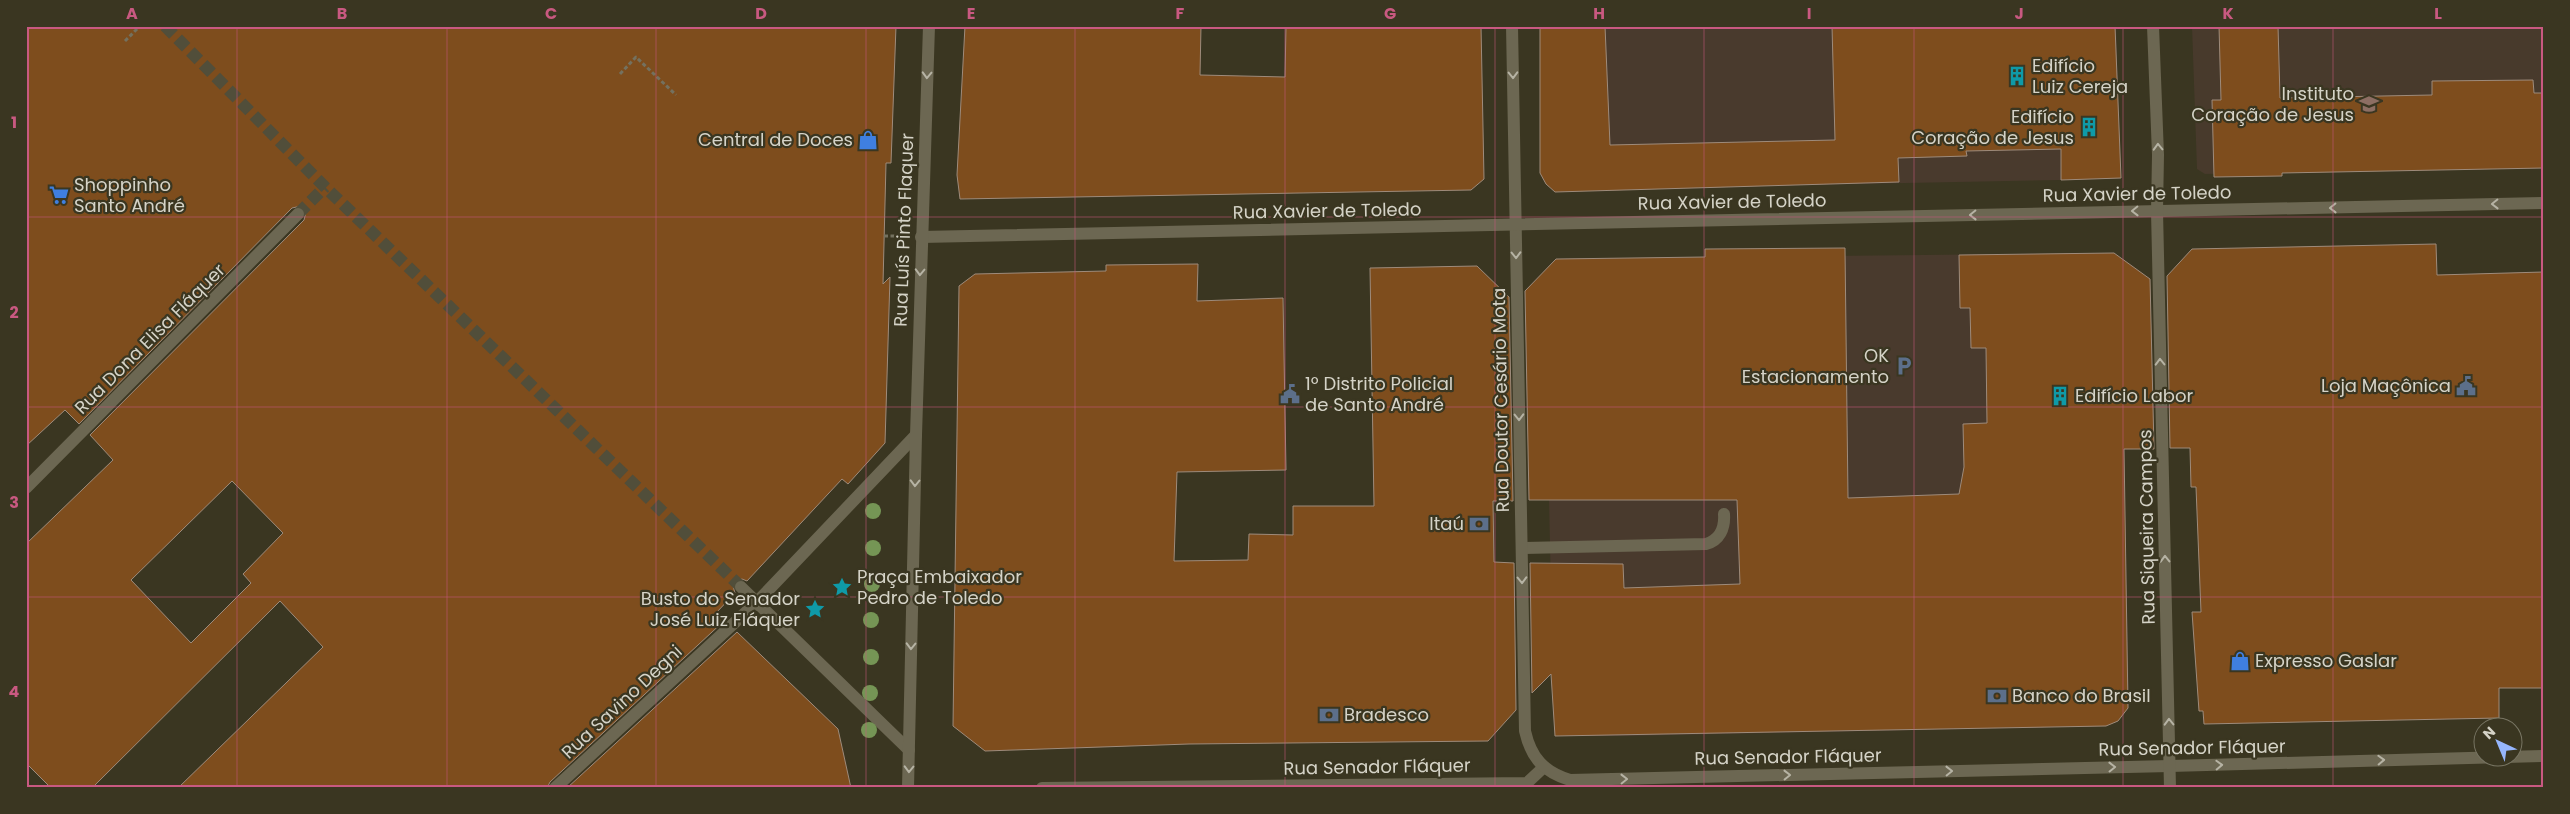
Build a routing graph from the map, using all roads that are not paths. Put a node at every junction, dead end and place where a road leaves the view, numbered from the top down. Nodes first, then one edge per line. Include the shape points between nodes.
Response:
1 (929, 26) edge
2 (1512, 26) edge
3 (2153, 26) edge
4 (2544, 203) edge
5 (2157, 211) junction
6 (298, 214) tunnel mouth
7 (1515, 224) junction
8 (921, 237) junction
9 (916, 435) junction
10 (26, 488) edge
11 (1724, 514) dead end
12 (1522, 548) junction
13 (741, 587) tunnel mouth
14 (757, 602) junction
15 (909, 750) junction
16 (2544, 756) edge
17 (2170, 766) junction
18 (1544, 767) junction
19 (1527, 785) edge
20 (555, 788) edge
21 (908, 788) edge
22 (1042, 788) edge
23 (2170, 788) edge

1 -> 8 street, Rua Luís Pinto Flaquer
2 -> 7 street, Rua Doutor Cesário Mota
5 -> 3 street, Rua Siqueira Campos
4 -> 5 street, Rua Xavier de Toledo
5 -> 7 street, Rua Xavier de Toledo
17 -> 5 street, Rua Siqueira Campos
6 - 10 street, Rua Dona Elisa Fláquer
7 - 8 street, Rua Xavier de Toledo
7 -> 12 street, Rua Doutor Cesário Mota
8 -> 9 street, Rua Luís Pinto Flaquer
9 - 14 street
9 -> 15 street
11 - 12 street via 1720,534 1706,544
12 -> 18 street, Rua Doutor Cesário Mota via 1525,731 1534,758
13 - 14 street
14 - 15 street
14 - 20 street, Rua Savino Degni
15 -> 21 street
17 -> 16 street, Rua Senador Fláquer
18 -> 17 street, Rua Senador Fláquer via 1555,776 1570,780
17 - 23 street, Rua Siqueira Campos
18 - 19 street, Rua Senador Fláquer
19 - 22 street, Rua Senador Fláquer

